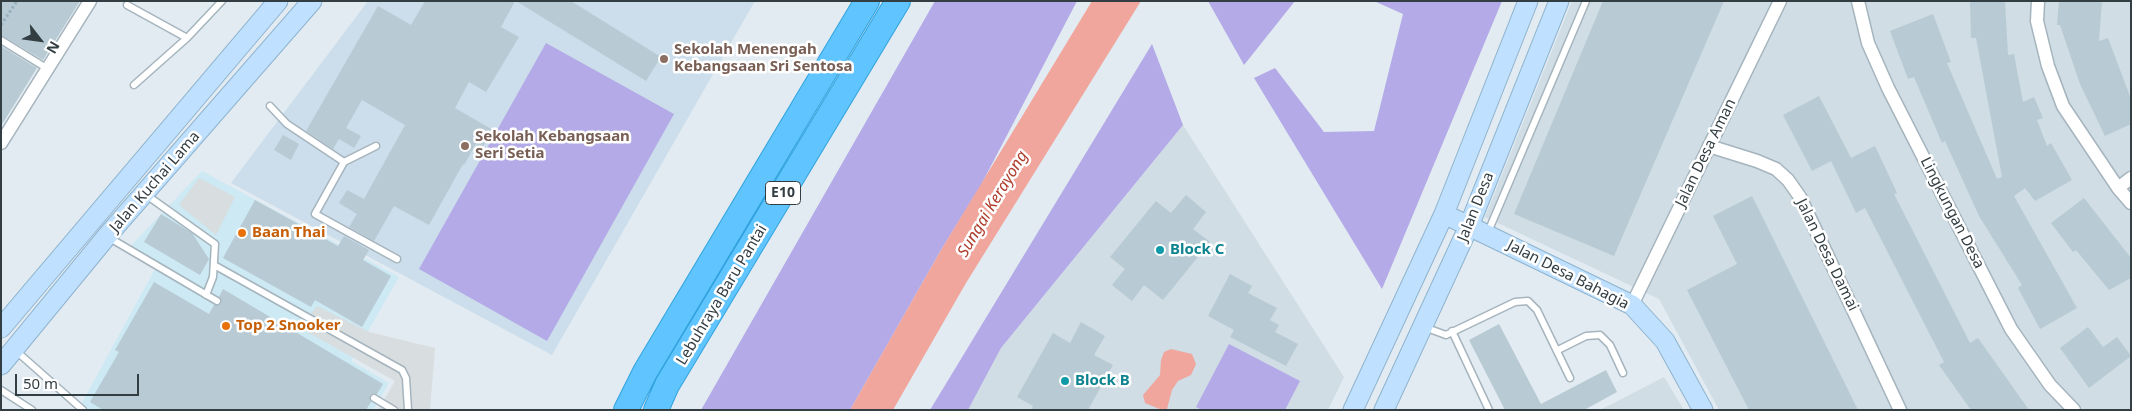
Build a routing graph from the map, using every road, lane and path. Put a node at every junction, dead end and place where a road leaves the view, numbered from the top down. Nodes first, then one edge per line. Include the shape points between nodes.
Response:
1 (17, 1) edge
2 (90, 1) edge
3 (222, 1) edge
4 (278, 1) edge
5 (312, 1) edge
6 (867, 1) edge
7 (898, 1) edge
8 (1528, 1) edge
9 (1559, 1) edge
10 (1586, 1) edge
11 (1780, 1) edge
12 (1858, 1) edge
13 (2038, 1) edge
14 (127, 5) dead end
15 (1, 26) edge
16 (187, 38) junction
17 (1, 40) edge
18 (48, 69) junction
19 (134, 85) dead end
20 (270, 106) dead end
21 (1, 143) edge
22 (376, 146) dead end
23 (1709, 146) junction
24 (344, 162) junction
25 (2131, 178) edge
26 (2118, 188) junction
27 (144, 194) junction
28 (2131, 203) edge
29 (1444, 214) junction
30 (1469, 226) junction
31 (1487, 234) junction
32 (107, 236) junction
33 (397, 259) dead end
34 (214, 265) junction
35 (206, 295) junction
36 (217, 301) dead end
37 (1632, 305) junction
38 (1423, 326) junction
39 (1, 328) edge
40 (1452, 332) junction
41 (14, 349) junction
42 (1558, 350) junction
43 (1, 364) edge
44 (1623, 373) dead end
45 (1570, 378) dead end
46 (1, 390) edge
47 (374, 398) dead end
48 (32, 410) edge
49 (83, 410) edge
50 (394, 410) edge
51 (408, 410) edge
52 (626, 410) edge
53 (656, 410) edge
54 (1353, 410) edge
55 (1384, 410) edge
56 (1489, 410) edge
57 (1703, 410) edge
58 (1900, 410) edge
59 (2074, 410) edge

1 - 15 path
2 - 18 street
3 - 16 lane
4 - 39 main road, Jalan Kuchai Lama
5 - 27 main road, Jalan Kuchai Lama
6 - 52 highway, Lebuhraya Baru Pantai / E10 via 645,372
7 - 53 highway, Lebuhraya Baru Pantai / E10 via 667,385
8 - 29 main road, Jalan Desa
9 - 30 main road, Jalan Desa
10 - 31 lane, Jalan Desa
11 - 23 street, Jalan Desa Aman
12 - 59 street, Lingkungan Desa via 1868,43 1888,88 2011,330 2050,385
13 - 26 street via 2037,21 2063,106
14 - 16 lane
16 - 19 lane
17 - 18 lane
18 - 21 street
20 - 24 lane via 287,124
22 - 24 lane
23 - 37 street, Jalan Desa Aman
23 - 58 street, Jalan Desa Damai via 1763,163 1788,180 1800,197
24 - 33 lane via 315,214
25 - 26 street
26 - 28 street
27 - 32 main road, Jalan Kuchai Lama
27 - 34 lane via 215,244
29 - 30 main road, Jalan Desa Bahagia
29 - 54 main road, Jalan Desa
30 - 31 main road, Jalan Desa Bahagia
30 - 38 main road, Jalan Desa
31 - 37 main road, Jalan Desa Bahagia
32 - 35 lane
32 - 41 main road, Jalan Kuchai Lama
34 - 35 lane
34 - 51 lane via 402,370 406,378
35 - 36 lane
37 - 57 main road, Jalan Desa Bahagia via 1665,341
38 - 40 lane via 1446,335
38 - 55 main road, Jalan Desa
40 - 42 lane via 1521,300 1534,304
40 - 56 lane
41 - 43 main road, Jalan Kuchai Lama
41 - 49 lane
42 - 44 lane via 1586,336 1600,335 1610,345
42 - 45 lane
46 - 48 lane
47 - 50 lane

